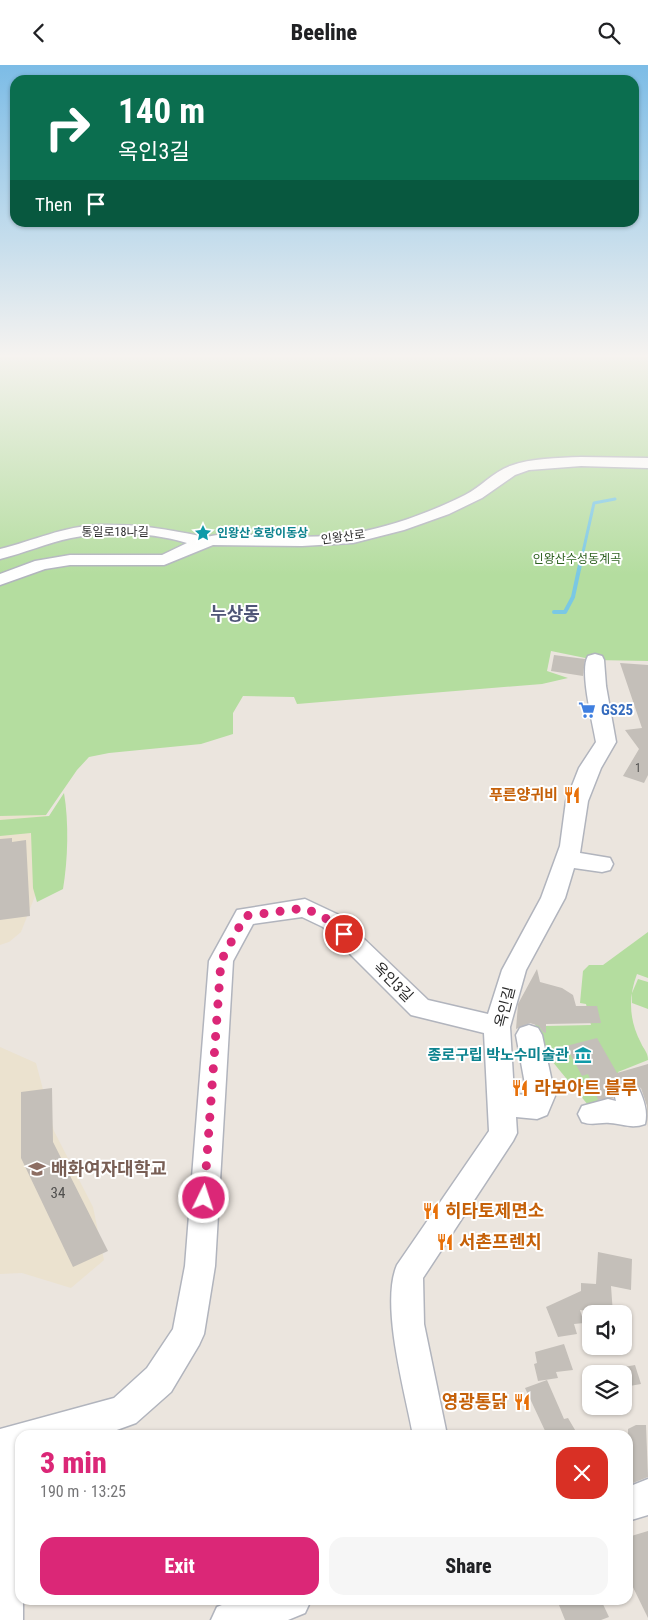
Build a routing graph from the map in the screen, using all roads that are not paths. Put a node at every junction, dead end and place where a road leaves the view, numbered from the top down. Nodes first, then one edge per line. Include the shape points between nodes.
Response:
1 (648, 463) edge
2 (201, 542) junction
3 (0, 554) edge
4 (0, 580) edge
5 (595, 660) dead end
6 (566, 859) junction
7 (602, 864) dead end
8 (497, 1027) junction
9 (529, 1035) dead end
10 (629, 1097) dead end
11 (502, 1105) junction
12 (592, 1114) dead end
13 (59, 1430) edge
14 (429, 1430) edge
15 (648, 1497) edge
16 (633, 1502) edge
17 (15, 1509) edge
18 (276, 1605) edge
19 (4, 1620) edge
20 (230, 1620) edge

1 - 2 street, 인왕산로 via 539,464 516,469 473,497 437,513 353,537
2 - 3 street, 통일로18나길 via 146,531 86,530
2 - 4 street, 인왕산로 via 164,560 70,560 42,565
5 - 6 street, 옥인길 via 606,742 590,768 577,801
6 - 7 street
6 - 8 street, 옥인길 via 553,898 514,970
8 - 11 street, 옥인길
8 - 13 street, 옥인3길 via 420,1009 331,921 305,908 245,916 221,961 200,1266 188,1334 159,1380 124,1411
9 - 11 street via 542,1096 537,1107
10 - 12 street via 635,1116 608,1111
11 - 14 street, 옥인길 via 503,1133 408,1275 408,1324
15 - 16 street
17 - 19 street
18 - 20 street

